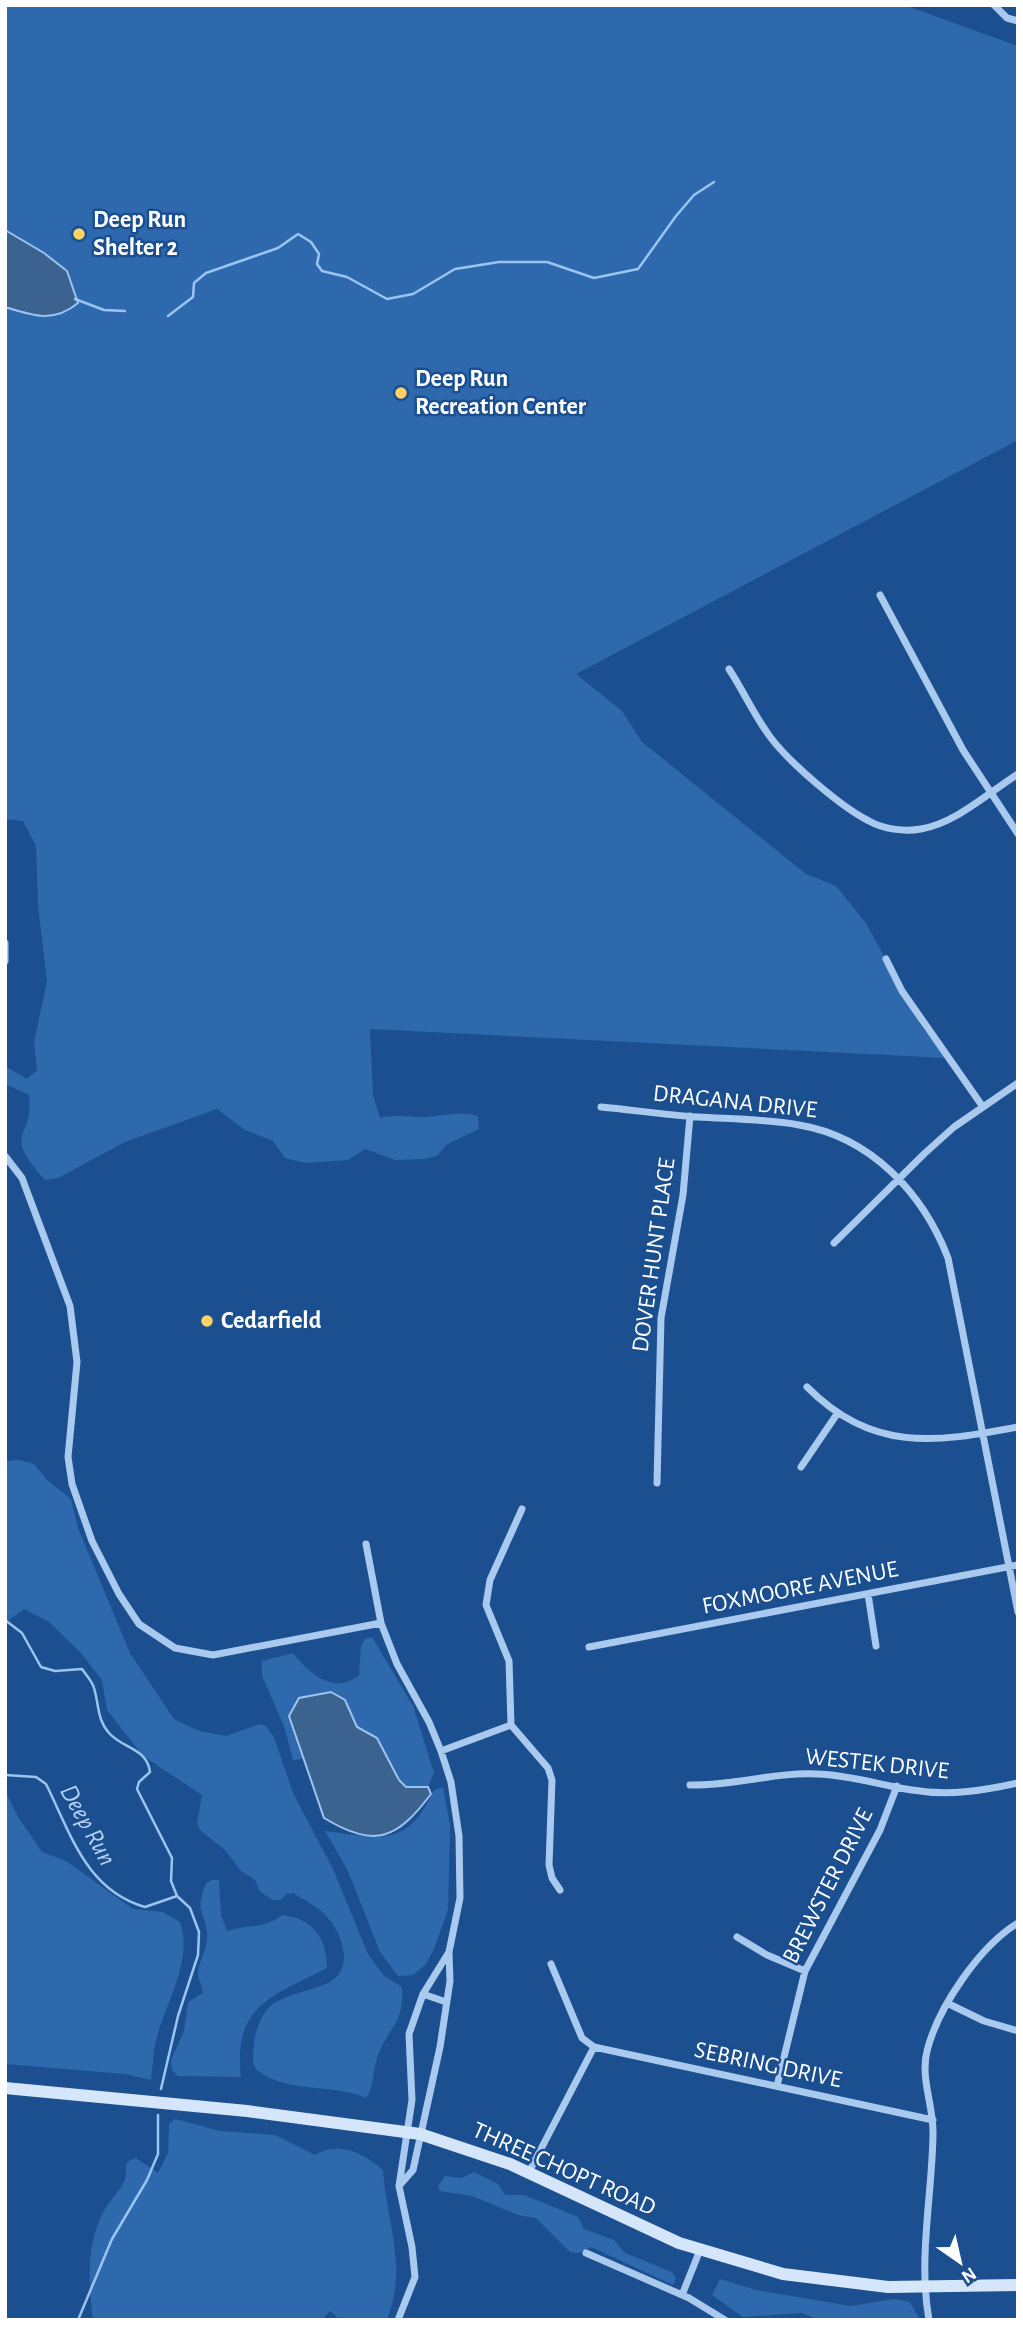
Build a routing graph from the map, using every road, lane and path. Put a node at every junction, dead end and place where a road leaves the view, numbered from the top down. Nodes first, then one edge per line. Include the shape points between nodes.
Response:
1 (994, 5) edge
2 (1018, 21) edge
3 (880, 595) dead end
4 (729, 669) dead end
5 (1018, 774) edge
6 (990, 792) junction
7 (1018, 834) edge
8 (5, 943) edge
9 (886, 959) dead end
10 (5, 961) edge
11 (1018, 1083) edge
12 (601, 1107) dead end
13 (983, 1107) junction
14 (690, 1116) junction
15 (5, 1156) edge
16 (899, 1178) junction
17 (834, 1242) dead end
18 (807, 1387) dead end
19 (837, 1414) junction
20 (1018, 1427) edge
21 (983, 1434) junction
22 (801, 1466) dead end
23 (657, 1483) dead end
24 (522, 1509) dead end
25 (366, 1544) dead end
26 (1018, 1565) edge
27 (1009, 1567) junction
28 (868, 1594) junction
29 (1018, 1612) edge
30 (381, 1623) junction
31 (876, 1646) dead end
32 (589, 1647) dead end
33 (511, 1725) junction
34 (441, 1751) junction
35 (1018, 1783) edge
36 (690, 1785) dead end
37 (897, 1786) junction
38 (560, 1889) dead end
39 (1018, 1923) edge
40 (737, 1937) dead end
41 (449, 1952) junction
42 (551, 1964) dead end
43 (805, 1971) junction
44 (424, 1994) junction
45 (446, 2002) junction
46 (949, 2004) junction
47 (1018, 2031) edge
48 (594, 2047) junction
49 (777, 2086) junction
50 (5, 2088) edge
51 (933, 2120) junction
52 (405, 2131) junction
53 (420, 2134) junction
54 (528, 2172) junction
55 (399, 2186) junction
56 (700, 2250) junction
57 (586, 2253) dead end
58 (1018, 2284) edge
59 (923, 2287) junction
60 (682, 2295) junction
61 (398, 2320) edge
62 (724, 2320) edge
63 (929, 2320) edge

1 - 2 street via 1007,18
3 - 6 street
4 - 6 street via 783,751 868,821 919,830 950,818
5 - 6 street
6 - 7 street
8 - 10 street
9 - 13 street via 902,991
11 - 13 street
12 - 14 street, DRAGANA DRIVE
13 - 16 street
14 - 16 street, DRAGANA DRIVE via 823,1130 860,1147
14 - 23 street, DOVER HUNT PLACE via 683,1195 661,1318
15 - 30 street via 22,1178 70,1306 77,1362 68,1457 72,1484 92,1541 139,1624 175,1648 213,1655
16 - 17 street
16 - 21 street, DRAGANA DRIVE via 930,1218 948,1258
18 - 19 street
19 - 21 street via 867,1429 905,1439 942,1441
19 - 22 street
20 - 21 street
21 - 27 street, DRAGANA DRIVE
24 - 33 street via 487,1591 489,1614 509,1661
25 - 30 street
26 - 27 street, FOXMOORE AVENUE
27 - 28 street, FOXMOORE AVENUE
27 - 29 street, DRAGANA DRIVE
28 - 31 street
28 - 32 street, FOXMOORE AVENUE
30 - 34 street
33 - 34 street
33 - 38 street via 540,1757 552,1780 549,1865
34 - 41 street via 459,1836 460,1899
35 - 37 street, WESTEK DRIVE via 970,1793
36 - 37 street, WESTEK DRIVE via 722,1786 804,1773
37 - 43 street, BREWSTER DRIVE via 880,1830
39 - 46 street via 984,1950
40 - 43 street
41 - 44 street
41 - 45 street
42 - 48 street via 582,2038
43 - 49 street, BREWSTER DRIVE
44 - 45 street
44 - 52 street via 409,2034 412,2100
45 - 53 street
46 - 47 street
46 - 51 street via 927,2051 924,2069
48 - 49 street, SEBRING DRIVE
48 - 54 street
49 - 51 street, SEBRING DRIVE
50 - 52 main road, THREE CHOPT ROAD
51 - 59 street
52 - 53 main road, THREE CHOPT ROAD
52 - 55 street
53 - 54 main road, THREE CHOPT ROAD
53 - 55 street via 413,2170
54 - 56 main road, THREE CHOPT ROAD
55 - 61 street via 415,2277
56 - 59 main road, THREE CHOPT ROAD via 806,2278
56 - 60 street
57 - 60 street
58 - 59 main road, THREE CHOPT ROAD
59 - 63 street
60 - 62 street

